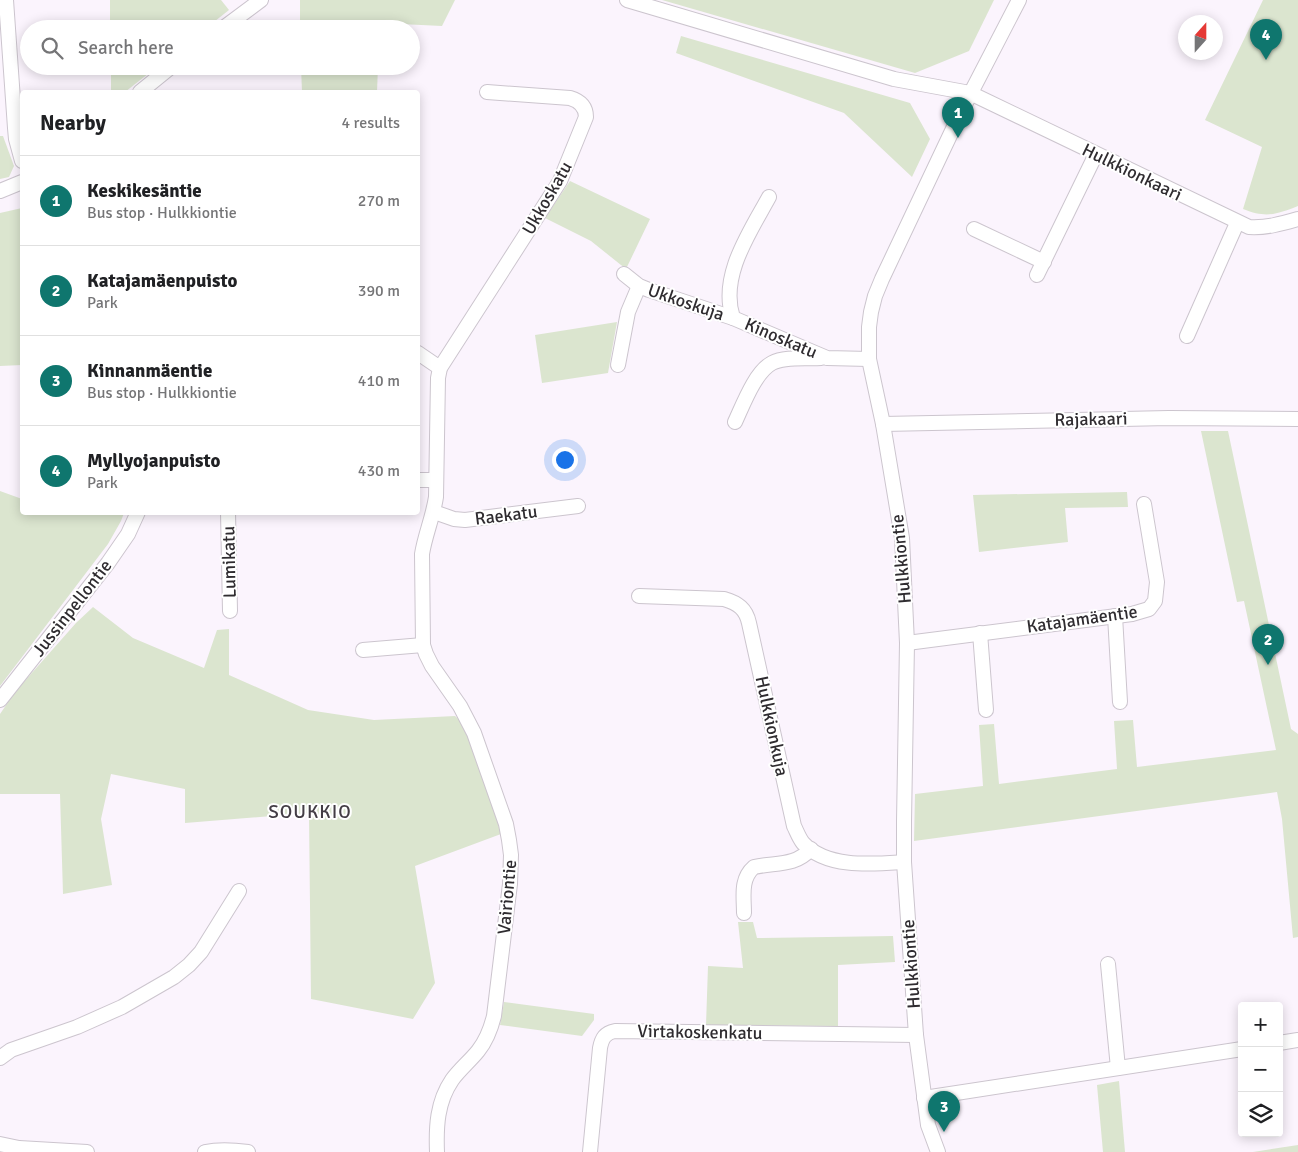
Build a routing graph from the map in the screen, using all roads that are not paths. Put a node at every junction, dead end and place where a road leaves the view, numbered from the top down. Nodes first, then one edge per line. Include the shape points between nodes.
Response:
1 (6, 0) edge
2 (261, 0) edge
3 (627, 0) edge
4 (1019, 0) edge
5 (234, 20) edge
6 (161, 75) edge
7 (142, 90) edge
8 (487, 92) dead end
9 (970, 93) junction
10 (20, 152) edge
11 (1096, 154) junction
12 (20, 183) edge
13 (0, 191) edge
14 (769, 196) dead end
15 (1298, 219) edge
16 (1237, 223) junction
17 (974, 229) dead end
18 (1044, 262) junction
19 (624, 274) dead end
20 (1037, 275) dead end
21 (639, 286) junction
22 (733, 318) junction
23 (1186, 336) dead end
24 (420, 354) edge
25 (827, 358) junction
26 (869, 359) junction
27 (618, 365) dead end
28 (440, 368) junction
29 (1298, 418) edge
30 (736, 422) dead end
31 (883, 424) junction
32 (420, 480) edge
33 (436, 480) junction
34 (1144, 504) dead end
35 (578, 506) dead end
36 (434, 512) junction
37 (137, 515) edge
38 (228, 515) edge
39 (640, 596) dead end
40 (230, 611) dead end
41 (1115, 616) junction
42 (980, 633) junction
43 (907, 643) junction
44 (423, 645) junction
45 (363, 650) dead end
46 (0, 700) edge
47 (1120, 702) dead end
48 (986, 710) dead end
49 (811, 849) junction
50 (904, 862) junction
51 (239, 891) dead end
52 (744, 913) dead end
53 (1108, 964) dead end
54 (916, 1035) junction
55 (1298, 1040) edge
56 (1283, 1042) edge
57 (1238, 1050) edge
58 (0, 1058) edge
59 (1118, 1068) junction
60 (924, 1098) junction
61 (0, 1144) edge
62 (87, 1152) edge
63 (205, 1152) edge
64 (248, 1152) edge
65 (437, 1152) edge
66 (590, 1152) edge
67 (938, 1152) edge

1 - 10 street via 15,128
2 - 5 street
3 - 9 street, Hulkkionkaari via 886,77
4 - 9 street, Hulkkiontie
6 - 7 street
8 - 28 street, Ukkoskatu via 570,98 583,105 586,117 560,181
9 - 11 street, Hulkkionkaari
9 - 26 street, Hulkkiontie via 875,296 869,327
11 - 16 street, Hulkkionkaari
11 - 18 street
12 - 13 street
14 - 22 street, Kinoskatu via 745,240 731,279 729,294
15 - 16 street, Hulkkionkaari via 1260,228
16 - 23 street
17 - 18 street
18 - 20 street
19 - 21 street, Ukkoskuja
21 - 22 street, Ukkoskuja
21 - 27 street, Ukkoskuja via 628,312
22 - 25 street, Kinoskatu
24 - 28 street
25 - 26 street, Kinoskatu
25 - 30 street via 771,363 753,384
26 - 31 street, Hulkkiontie
28 - 33 street
29 - 31 street, Rajakaari
31 - 43 street, Hulkkiontie via 902,538
32 - 33 street
33 - 36 street
34 - 41 street, Katajamäentie via 1157,582 1155,601 1150,609 1142,612
35 - 36 street, Raekatu via 465,520
36 - 44 street via 422,554
37 - 46 street, Jussinpellontie via 108,563
38 - 40 street, Lumikatu
39 - 49 street, Hulkkionkuja via 724,600 733,602 747,614 794,826
41 - 42 street, Katajamäentie
41 - 47 street
42 - 43 street, Katajamäentie
42 - 48 street
43 - 50 street, Hulkkiontie
44 - 45 street
44 - 65 street, Vairiontie via 432,666 474,733 506,824 511,855 492,1022 480,1049 447,1089 438,1111
49 - 50 street, Hulkkionkuja via 830,858 854,863
49 - 52 street via 796,861 754,867 749,871 744,883
50 - 54 street, Hulkkiontie
51 - 58 street via 201,952 174,977 122,1007 11,1050
53 - 59 street
54 - 60 street, Hulkkiontie
54 - 66 street, Virtakoskenkatu via 609,1032 600,1048
55 - 56 street
57 - 59 street
59 - 60 street
60 - 67 street, Hulkkiontie via 928,1125
61 - 62 street
63 - 64 street

